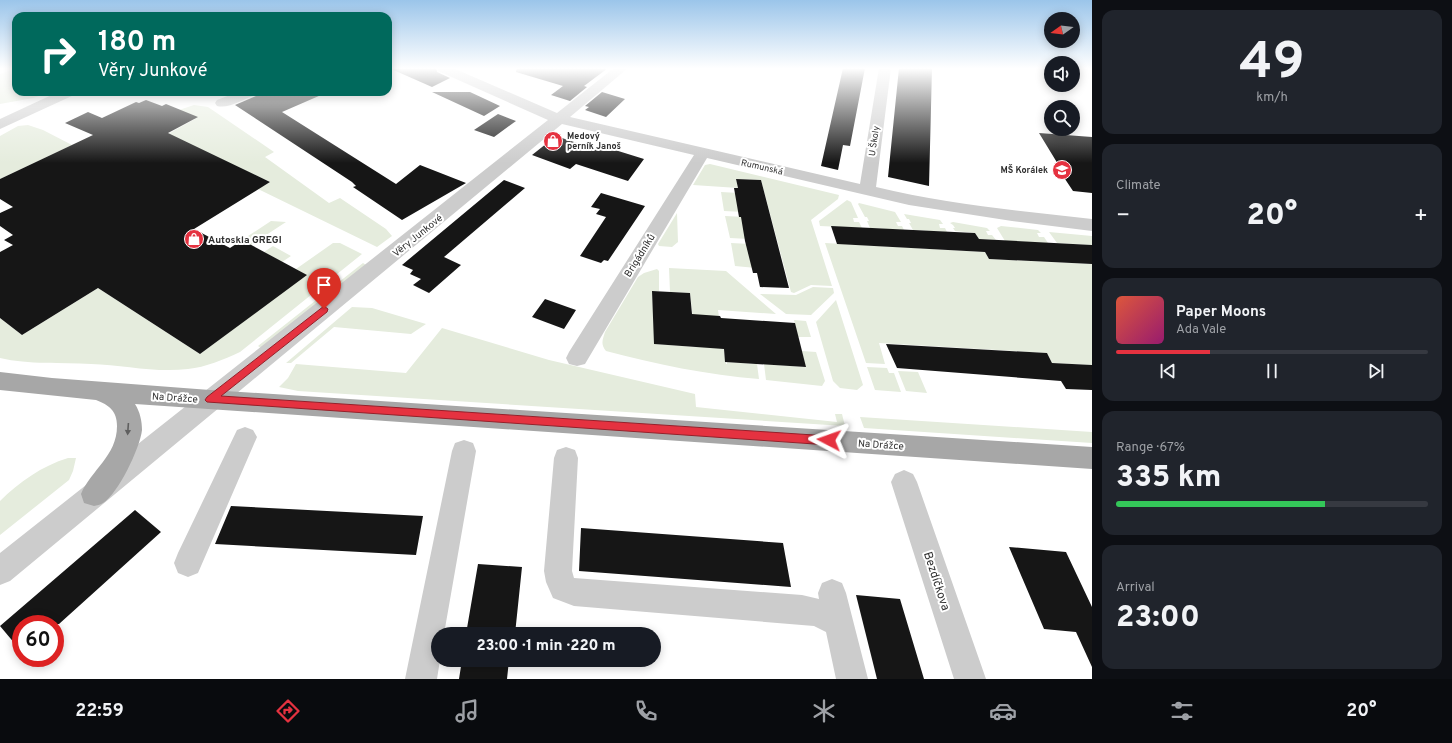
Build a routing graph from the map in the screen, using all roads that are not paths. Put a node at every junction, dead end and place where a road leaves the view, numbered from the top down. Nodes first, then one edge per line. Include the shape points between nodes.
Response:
1 (51, 100) edge
2 (230, 100) edge
3 (516, 100) edge
4 (583, 100) edge
5 (880, 100) edge
6 (222, 103) dead end
7 (560, 119) junction
8 (4, 120) edge
9 (703, 153) junction
10 (867, 191) junction
11 (1092, 226) edge
12 (577, 358) dead end
13 (0, 381) edge
14 (86, 390) junction
15 (210, 400) junction
16 (245, 437) dead end
17 (464, 451) dead end
18 (566, 458) dead end
19 (1092, 458) edge
20 (904, 482) dead end
21 (94, 494) junction
22 (188, 563) dead end
23 (0, 571) edge
24 (832, 593) dead end
25 (838, 622) junction
26 (421, 679) edge
27 (852, 679) edge
28 (970, 679) edge

1 - 8 street
2 - 6 street
3 - 7 street, Rumunská
4 - 7 street, Věry Junkové
5 - 10 street, U Školy
7 - 9 street, Rumunská
7 - 15 street, Věry Junkové
9 - 10 street, Rumunská
9 - 12 street, Brigádníků
10 - 11 street, Rumunská via 909,200
13 - 14 main road, Na Drážce
14 - 15 main road, Na Drážce
14 -> 21 main road via 116,397 128,410 129,420 128,437 120,459
15 - 19 main road, Na Drážce
15 - 21 street, Věry Junkové
16 - 22 street
17 - 26 street
18 - 25 street via 558,571 559,582 564,590 802,610 815,612
20 - 28 street, Bezdíčkova
21 - 23 street, Věry Junkové
24 - 25 street
25 - 27 street

